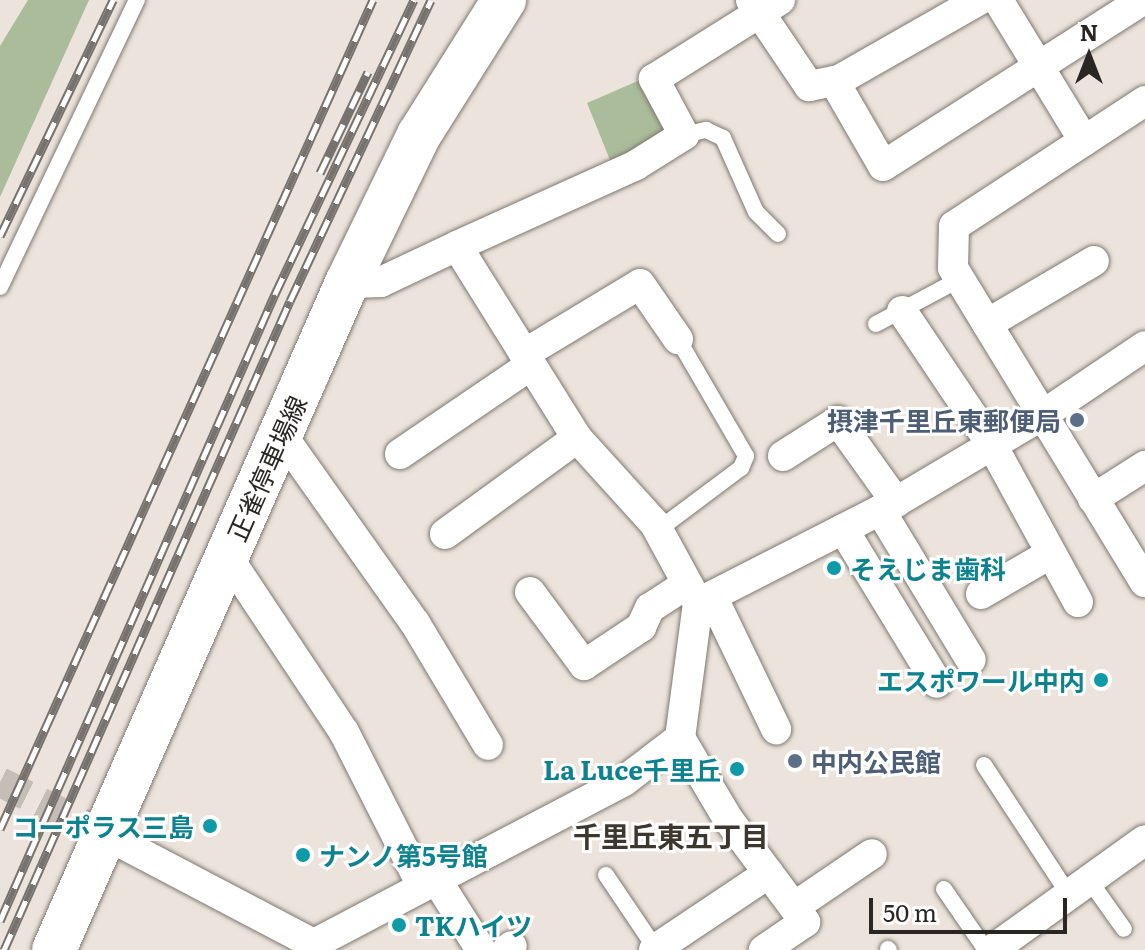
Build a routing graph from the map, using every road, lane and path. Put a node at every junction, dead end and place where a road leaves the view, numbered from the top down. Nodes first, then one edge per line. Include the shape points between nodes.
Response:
1 (137, 0) edge
2 (504, 0) edge
3 (979, 0) edge
4 (998, 0) edge
5 (1143, 0) edge
6 (764, 4) edge
7 (1038, 66) junction
8 (834, 81) junction
9 (1145, 101) edge
10 (684, 135) junction
11 (1084, 141) junction
12 (778, 234) dead end
13 (457, 246) junction
14 (1094, 261) dead end
15 (960, 279) junction
16 (347, 283) junction
17 (0, 287) edge
18 (889, 318) joint
19 (987, 324) junction
20 (678, 339) joint
21 (1145, 346) edge
22 (528, 359) junction
23 (1041, 416) junction
24 (281, 434) junction
25 (577, 438) junction
26 (992, 445) junction
27 (400, 454) dead end
28 (783, 456) dead end
29 (1145, 466) edge
30 (1093, 499) junction
31 (888, 506) junction
32 (843, 529) junction
33 (658, 530) junction
34 (445, 534) dead end
35 (1050, 554) junction
36 (227, 556) junction
37 (1145, 582) edge
38 (530, 592) dead end
39 (981, 594) dead end
40 (699, 595) junction
41 (1078, 602) dead end
42 (971, 660) dead end
43 (937, 683) dead end
44 (776, 729) dead end
45 (680, 738) junction
46 (488, 745) dead end
47 (984, 765) dead end
48 (106, 835) junction
49 (1145, 840) edge
50 (872, 854) dead end
51 (769, 873) junction
52 (606, 875) dead end
53 (429, 882) junction
54 (1079, 888) junction
55 (944, 889) dead end
56 (794, 907) junction
57 (1124, 929) dead end
58 (314, 947) edge
59 (655, 949) edge
60 (54, 950) edge
61 (481, 950) edge
62 (764, 950) edge
63 (989, 950) edge

1 - 17 lane
2 - 16 main road, 正雀停車場線 via 419,135
3 - 8 street
4 - 7 street
5 - 7 street
6 - 8 street via 809,86
6 - 10 street via 654,79
7 - 8 street via 883,166
7 - 11 street
9 - 11 street
10 - 12 lane via 706,130 723,138 756,212
10 - 13 street via 636,165
11 - 15 street via 954,226 953,268
13 - 16 street via 381,282
13 - 22 street
14 - 19 street
15 - 18 lane
15 - 19 street
16 - 24 main road, 正雀停車場線
18 - 26 street
19 - 23 street
20 - 22 street via 640,284
20 - 33 lane via 746,456 741,468
21 - 23 street
22 - 25 street
22 - 27 street
23 - 26 street
23 - 30 street
24 - 36 main road, 正雀停車場線
24 - 46 street via 415,623
25 - 33 street
25 - 34 street
26 - 31 street
26 - 35 street
28 - 31 street via 838,421
29 - 30 street
30 - 37 street
31 - 32 street
31 - 42 street
32 - 40 street
32 - 43 street
33 - 40 street
35 - 39 street
35 - 41 street
36 - 48 main road, 正雀停車場線
36 - 53 street via 344,732
38 - 40 street via 584,665 641,627 650,608
40 - 44 street
40 - 45 street
45 - 51 street via 728,819
45 - 53 street via 624,781
47 - 54 lane
48 - 58 street
48 - 60 main road, 正雀停車場線
49 - 54 street
50 - 56 street
51 - 56 street
51 - 59 street
52 - 59 lane
53 - 58 street
53 - 61 street
54 - 57 lane
54 - 63 street
55 - 63 lane
56 - 62 street via 805,922

